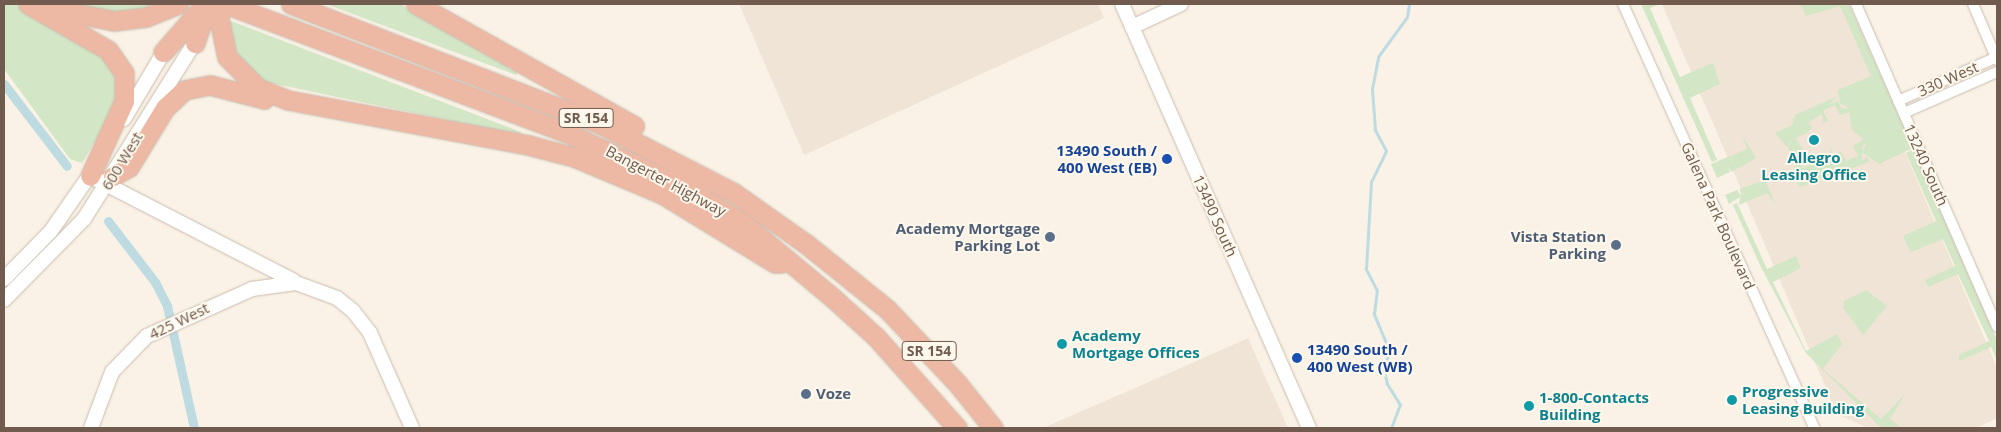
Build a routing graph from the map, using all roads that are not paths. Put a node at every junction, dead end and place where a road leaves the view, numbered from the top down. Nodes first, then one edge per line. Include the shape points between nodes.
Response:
1 (28, 4) edge
2 (43, 4) edge
3 (179, 4) edge
4 (193, 4) edge
5 (215, 4) edge
6 (291, 4) edge
7 (416, 4) edge
8 (1122, 4) edge
9 (1181, 4) edge
10 (1623, 4) edge
11 (1856, 4) edge
12 (1973, 4) edge
13 (1132, 27) junction
14 (195, 43) joint
15 (163, 52) junction
16 (1997, 58) edge
17 (1997, 72) edge
18 (288, 100) junction
19 (1898, 100) junction
20 (1904, 113) junction
21 (90, 176) junction
22 (110, 182) junction
23 (789, 262) junction
24 (4, 279) edge
25 (856, 282) junction
26 (297, 283) junction
27 (4, 300) edge
28 (1997, 326) edge
29 (91, 428) edge
30 (412, 428) edge
31 (957, 428) edge
32 (993, 428) edge
33 (1309, 428) edge
34 (1814, 428) edge

1 - 21 highway via 108,50 124,73 124,101
2 - 3 highway via 78,17 114,21 146,17
4 - 15 street, 600 West
5 - 14 highway
5 - 15 highway
5 - 18 highway via 224,50 236,71 258,88
5 - 23 highway, Bangerter Highway / SR 154 via 250,13 621,156 743,223
6 - 25 highway, Bangerter Highway / SR 154 via 654,149 753,206
7 - 25 highway via 732,180 838,256
8 - 13 street, 13490 South
9 - 13 street
10 - 34 street, Galena Park Boulevard
11 - 19 street, 13240 South
12 - 16 street
13 - 33 street, 13490 South
14 - 22 street, 600 West
15 - 21 street, 600 West
16 - 19 street, 330 West
17 - 20 street, 330 West
18 - 22 highway via 278,102 210,85 184,90 165,108 129,167
18 - 23 highway via 528,145 574,158 680,203 775,264
19 - 20 street, 13240 South
20 - 28 street, 13240 South
21 - 22 street
21 - 24 street, 600 West via 50,231
22 - 26 street
22 - 27 street, 600 West via 47,260
23 - 31 highway, Bangerter Highway / SR 154 via 876,337
25 - 32 highway, Bangerter Highway / SR 154 via 911,332
26 - 29 street, 425 West via 252,289 163,326 130,350 112,372
26 - 30 street, 425 West via 317,288 353,311 370,333

